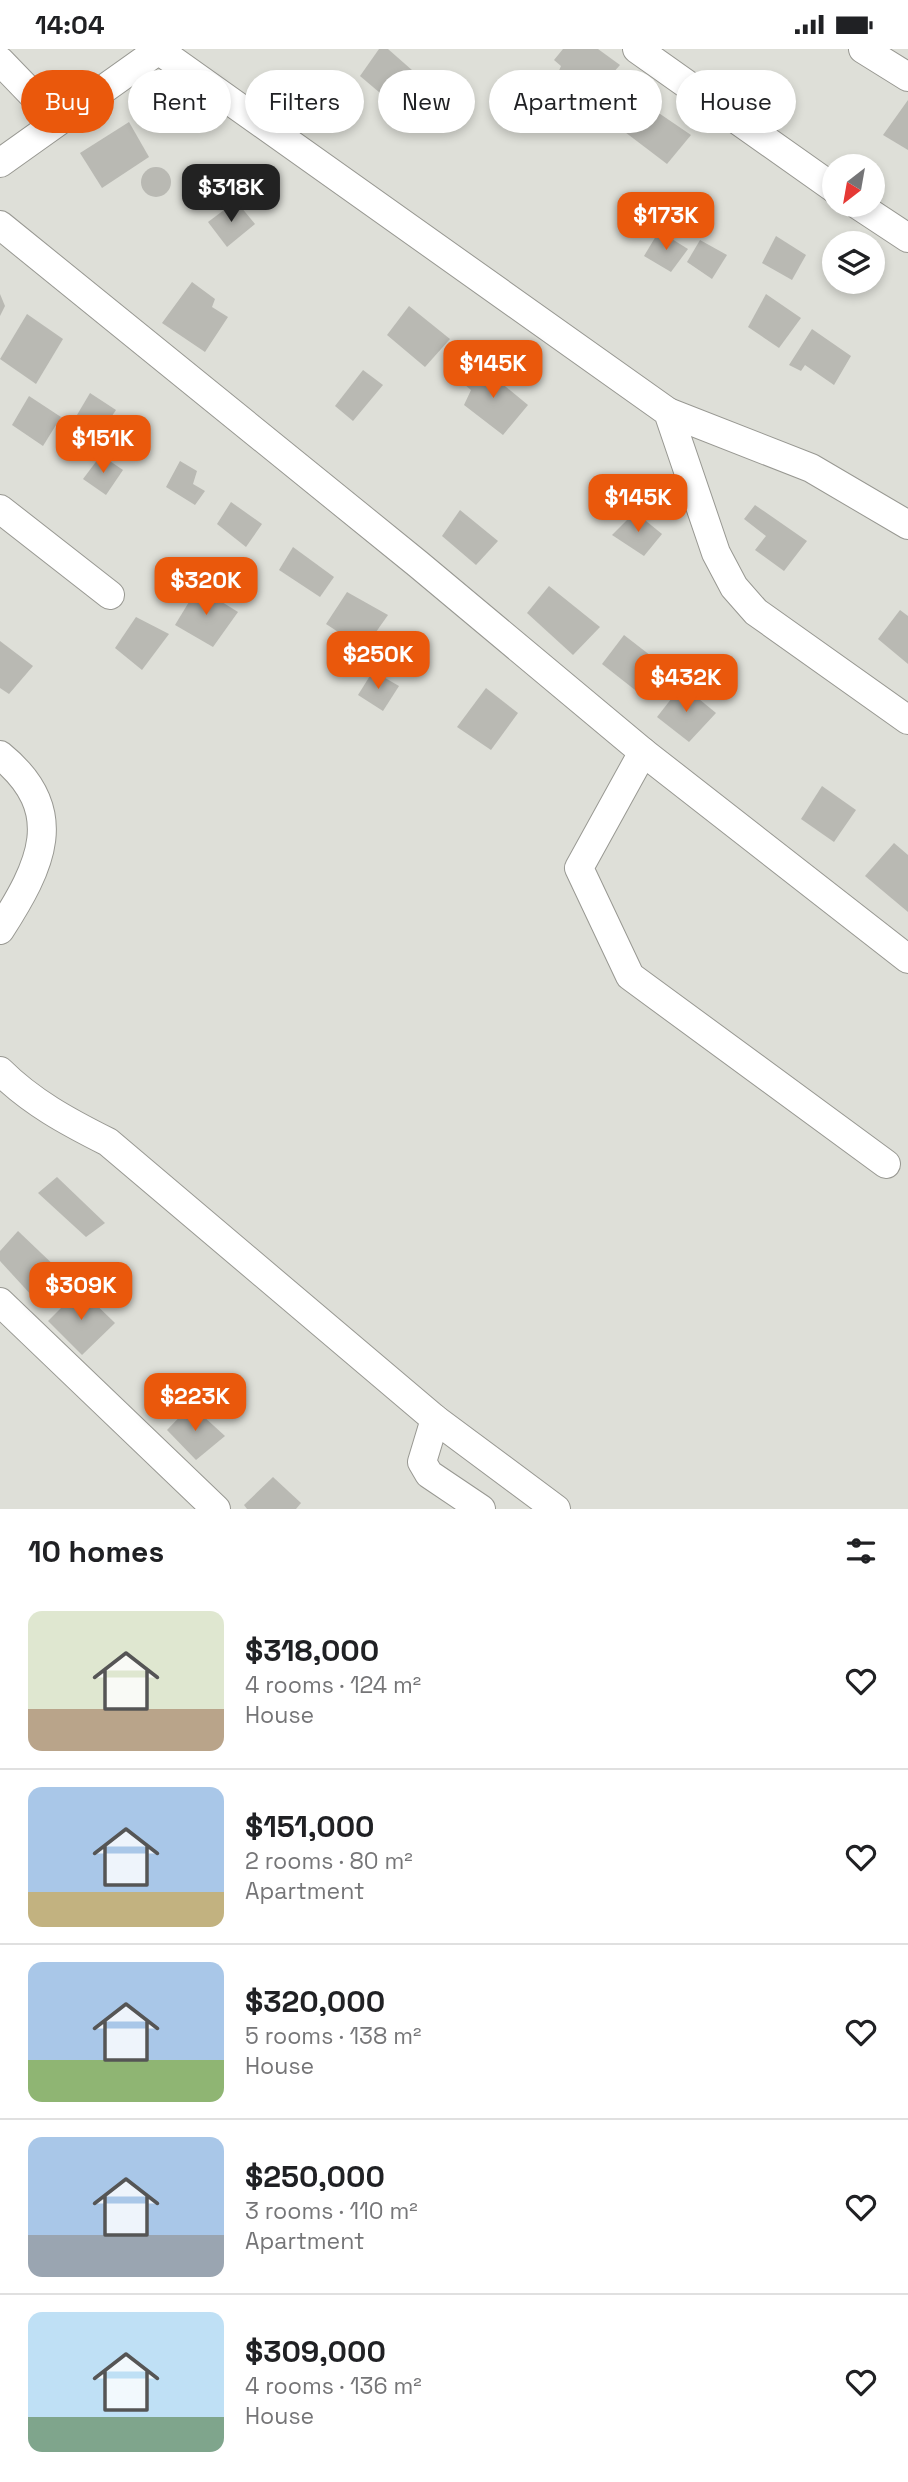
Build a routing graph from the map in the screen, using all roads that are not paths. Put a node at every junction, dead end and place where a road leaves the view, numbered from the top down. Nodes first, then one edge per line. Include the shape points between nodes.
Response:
1 (158, 49) edge
2 (637, 49) edge
3 (863, 49) edge
4 (0, 61) edge
5 (908, 77) edge
6 (114, 81) edge
7 (21, 83) edge
8 (41, 133) edge
9 (0, 163) edge
10 (822, 180) edge
11 (876, 217) edge
12 (0, 225) edge
13 (908, 238) edge
14 (668, 412) junction
15 (0, 509) edge
16 (908, 525) edge
17 (110, 595) dead end
18 (908, 720) edge
19 (643, 752) junction
20 (0, 755) edge
21 (0, 930) edge
22 (908, 959) edge
23 (0, 1071) edge
24 (886, 1164) dead end
25 (0, 1302) edge
26 (435, 1419) junction
27 (216, 1509) edge
28 (481, 1509) edge
29 (556, 1509) edge

1 - 6 street
1 - 14 street
2 - 10 street
3 - 5 street
4 - 7 street
8 - 9 street
11 - 13 street
12 - 19 street
14 - 16 street via 811,468
14 - 18 street via 716,553 734,587 756,612
15 - 17 street
19 - 22 street
19 - 24 street via 579,868 630,976
20 - 21 street via 23,773 42,809 40,853
23 - 26 street via 21,1092 107,1142
25 - 27 street
26 - 28 street via 422,1462 429,1473
26 - 29 street

